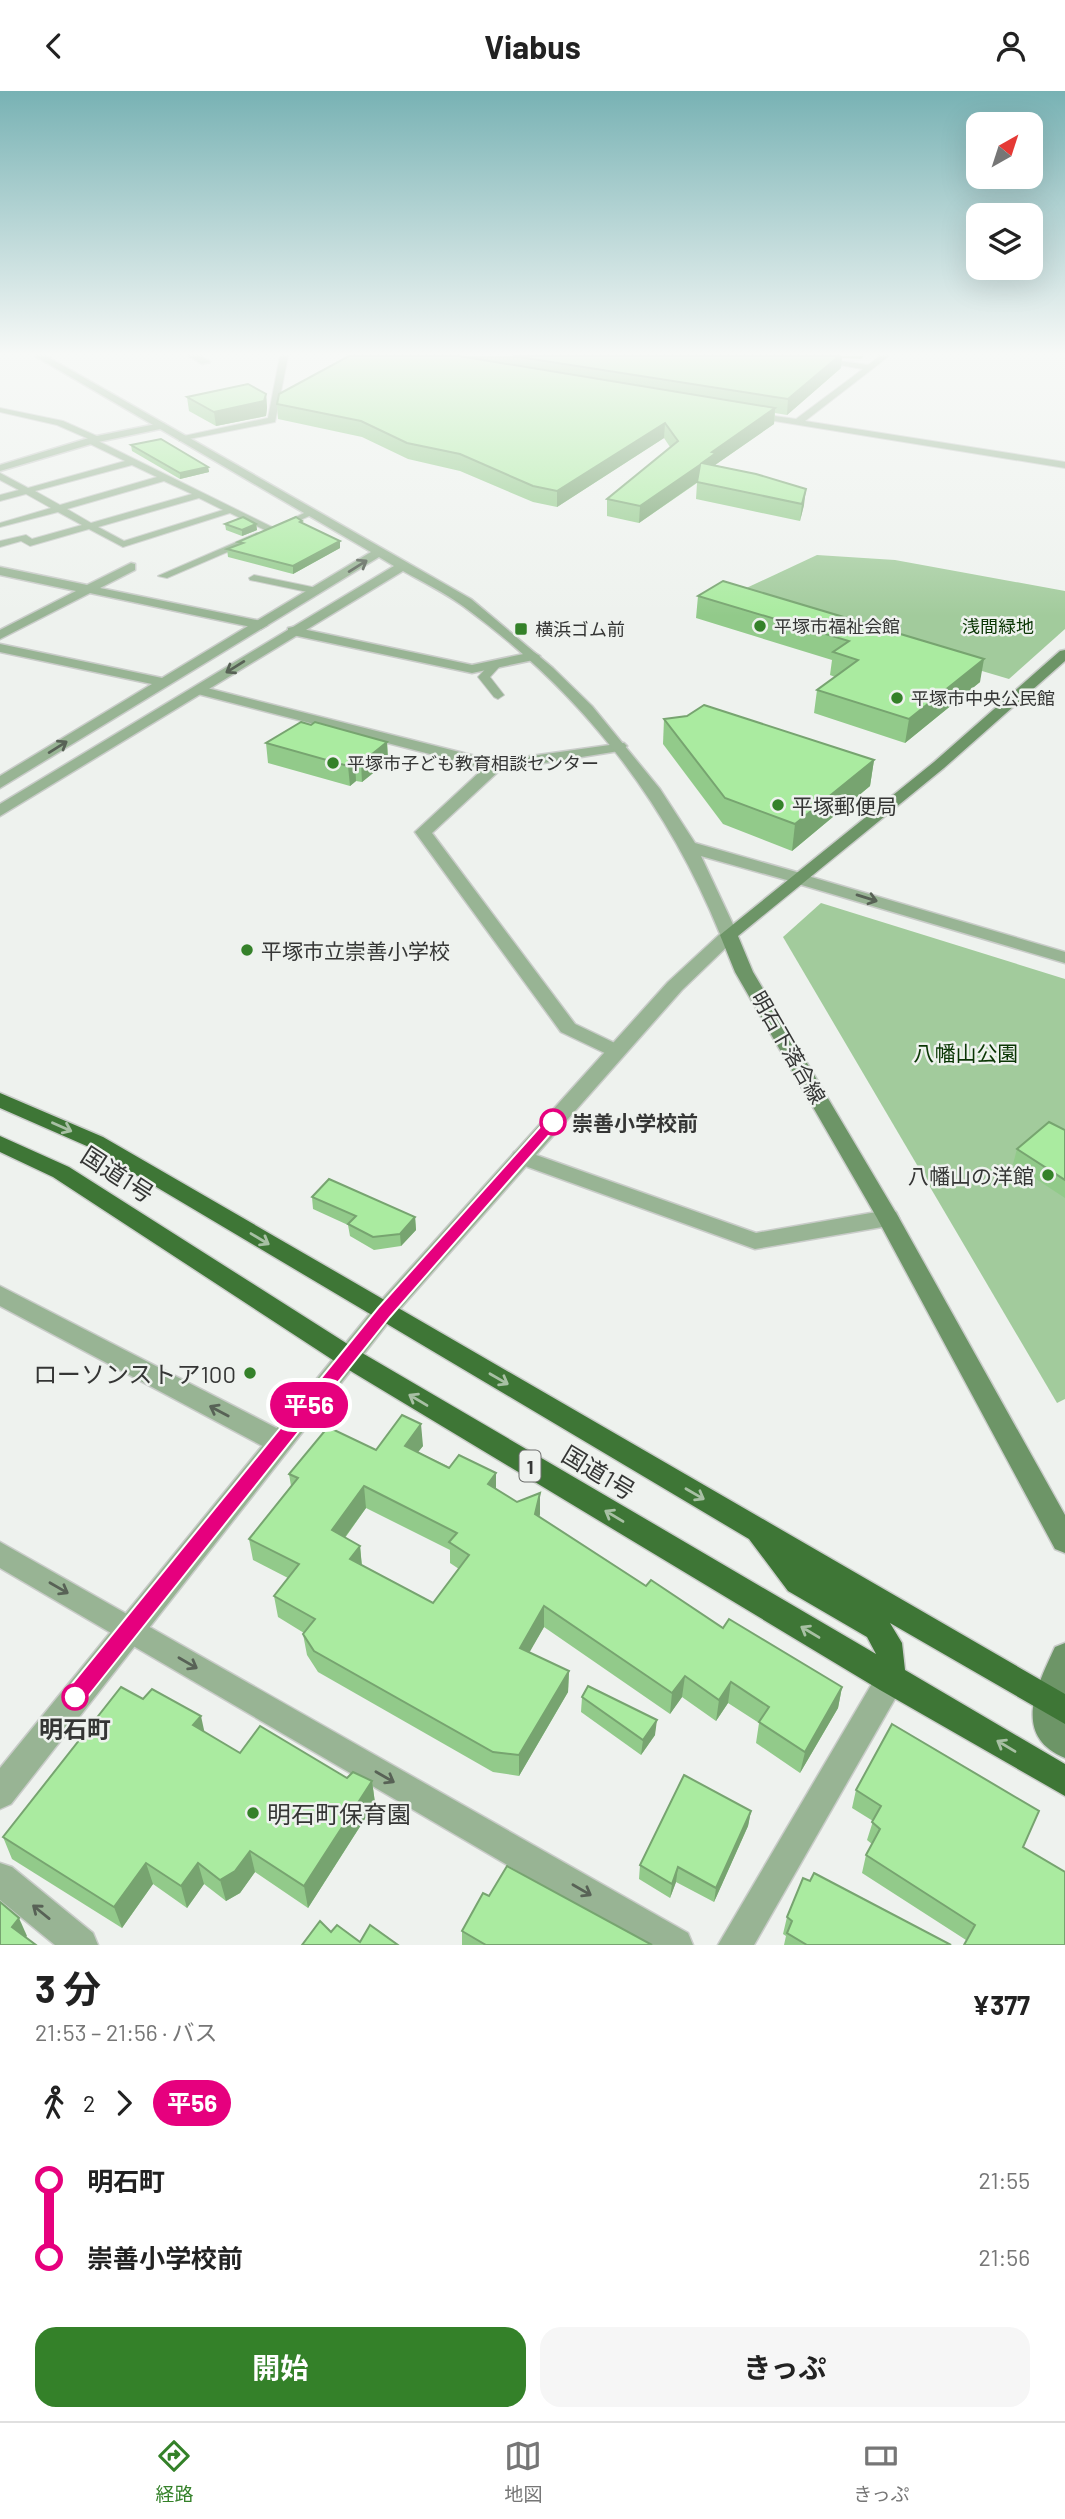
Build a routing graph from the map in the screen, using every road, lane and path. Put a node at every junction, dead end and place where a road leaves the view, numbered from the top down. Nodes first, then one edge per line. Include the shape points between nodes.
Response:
1 (86, 443) edge
2 (98, 443) edge
3 (189, 443) edge
4 (916, 443) edge
5 (1004, 457) junction
6 (132, 462) junction
7 (1065, 465) edge
8 (1, 469) edge
9 (1065, 470) edge
10 (164, 478) junction
11 (27, 491) junction
12 (199, 495) junction
13 (0, 498) edge
14 (59, 508) junction
15 (231, 510) junction
16 (311, 513) junction
17 (2, 525) dead end
18 (90, 526) junction
19 (271, 530) junction
20 (0, 544) edge
21 (379, 552) junction
22 (404, 565) junction
23 (131, 567) dead end
24 (0, 571) edge
25 (163, 576) dead end
26 (254, 578) dead end
27 (87, 589) junction
28 (317, 591) junction
29 (261, 625) junction
30 (293, 631) junction
31 (0, 635) edge
32 (0, 649) edge
33 (534, 656) junction
34 (1063, 659) edge
35 (495, 665) junction
36 (161, 682) junction
37 (199, 690) junction
38 (498, 695) dead end
39 (619, 746) junction
40 (495, 766) junction
41 (0, 783) edge
42 (0, 811) edge
43 (690, 847) junction
44 (801, 879) junction
45 (729, 935) junction
46 (1065, 958) edge
47 (616, 1051) junction
48 (0, 1100) edge
49 (0, 1143) edge
50 (522, 1157) junction
51 (888, 1218) junction
52 (0, 1295) edge
53 (384, 1312) junction
54 (348, 1357) junction
55 (279, 1442) junction
56 (753, 1528) junction
57 (1065, 1541) edge
58 (0, 1554) edge
59 (128, 1629) junction
60 (1065, 1657) edge
61 (890, 1679) junction
62 (1057, 1705) edge
63 (1065, 1743) edge
64 (1065, 1781) edge
65 (0, 1793) edge
66 (0, 1879) edge
67 (81, 1945) edge
68 (676, 1945) edge
69 (735, 1945) edge

1 - 8 street
2 - 6 lane
3 - 16 street
4 - 5 lane
5 - 7 lane
5 - 9 lane
6 - 10 lane
6 - 11 lane
8 - 11 lane
10 - 12 lane
10 - 14 lane
11 - 13 lane
11 - 14 lane
12 - 15 lane
12 - 18 lane
14 - 17 lane
14 - 18 lane
15 - 18 lane via 123,544
15 - 19 lane
16 - 19 lane
16 - 21 street
18 - 20 lane via 30,543 23,537
19 - 25 lane
21 - 22 street
28 -> 21 street
22 - 30 street
22 - 33 street via 466,602
23 - 27 street
24 - 27 street
26 - 28 lane
27 - 29 street
27 - 31 street
28 - 29 street
29 - 36 street
30 - 35 street via 472,669
30 -> 37 street
32 - 36 street
33 - 35 street
33 - 39 street
34 - 44 main road
35 - 38 lane via 484,677
41 -> 36 street
37 - 40 street
37 - 42 street
39 - 40 street
39 - 43 street
40 - 47 street via 423,832 568,1028
43 - 44 street
43 - 45 street
44 - 45 main road
44 -> 46 street
45 - 47 street via 674,986
45 - 51 main road, 明石下落合線 via 744,972
47 - 50 street
48 -> 53 highway, 国道1号 via 96,1142
49 - 54 highway, 国道1号 / 1 via 61,1172
50 - 51 street via 755,1241
50 - 53 street
51 - 57 main road, 明石下落合線
55 -> 52 street
53 - 54 street
53 -> 56 highway, 国道1号
54 - 55 street
61 -> 54 highway, 国道1号 / 1
55 - 59 street
56 - 61 highway via 798,1582 877,1628 891,1654
56 - 62 highway, 国道1号
58 -> 59 street
59 - 65 street
59 -> 68 street
60 - 62 main road
64 -> 61 highway, 国道1号 / 1
61 - 69 street
62 - 63 main road via 1046,1720
67 -> 66 street

